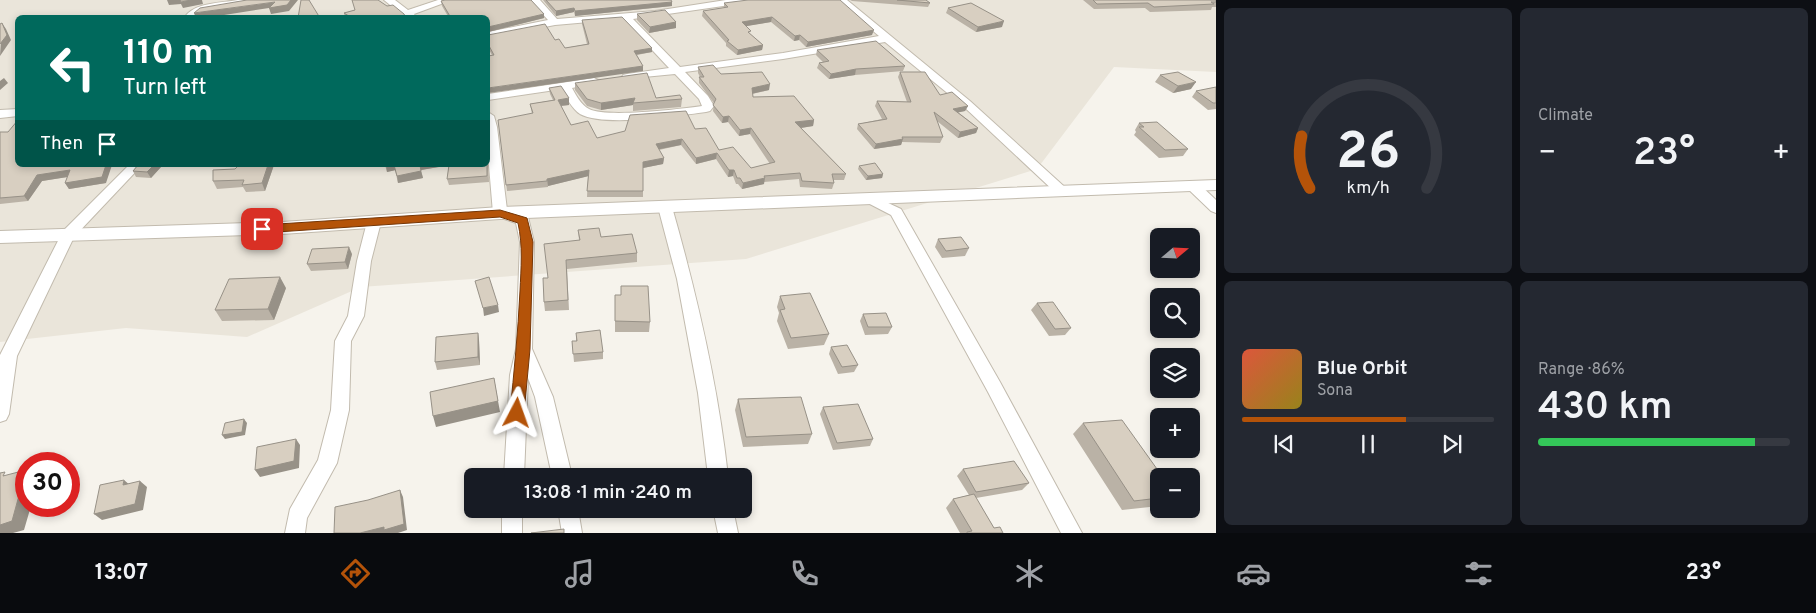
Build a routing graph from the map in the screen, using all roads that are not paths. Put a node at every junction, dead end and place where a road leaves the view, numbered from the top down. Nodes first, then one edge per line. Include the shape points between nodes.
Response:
1 (253, 0) edge
2 (389, 0) edge
3 (447, 0) edge
4 (535, 0) edge
5 (744, 0) edge
6 (841, 0) edge
7 (191, 15) edge
8 (411, 15) edge
9 (625, 16) junction
10 (555, 22) junction
11 (490, 35) edge
12 (888, 38) junction
13 (676, 70) junction
14 (620, 78) edge
15 (602, 80) edge
16 (565, 86) junction
17 (490, 97) edge
18 (15, 112) edge
19 (0, 114) edge
20 (490, 123) edge
21 (134, 167) edge
22 (1216, 185) edge
23 (1193, 186) junction
24 (1060, 190) junction
25 (869, 198) junction
26 (665, 207) junction
27 (1216, 208) edge
28 (500, 213) junction
29 (374, 222) junction
30 (68, 234) junction
31 (0, 237) edge
32 (524, 349) junction
33 (12, 350) junction
34 (0, 369) edge
35 (0, 414) edge
36 (514, 468) edge
37 (560, 468) edge
38 (717, 468) edge
39 (512, 518) edge
40 (570, 518) edge
41 (725, 518) edge
42 (295, 533) edge
43 (512, 533) edge
44 (572, 533) edge
45 (728, 533) edge
46 (1072, 533) edge

1 - 7 street via 199,10
2 - 8 street
3 - 8 street
4 - 10 street
5 - 9 street
6 - 12 street
9 - 10 street
9 - 13 street
10 - 11 street
12 - 13 street
12 - 24 street via 966,103
13 - 14 street
13 - 16 street via 704,98 708,106 706,109 608,116 592,114 583,110
15 - 16 street
16 - 17 street
18 - 19 street
20 - 28 street
21 - 30 street
22 - 23 street
23 - 24 street
23 - 27 street
24 - 25 street
25 - 26 street
25 - 46 street via 896,212
26 - 28 street
26 - 38 street via 686,279
28 - 29 street
28 - 32 street via 523,220 528,242
29 - 30 street
29 - 42 street via 356,316 343,341 340,410 327,463 297,516
30 - 31 street
30 - 33 street
32 - 36 street via 519,375
32 - 37 street via 544,396
33 - 34 street
33 - 35 street
39 - 43 street
40 - 44 street
41 - 45 street

